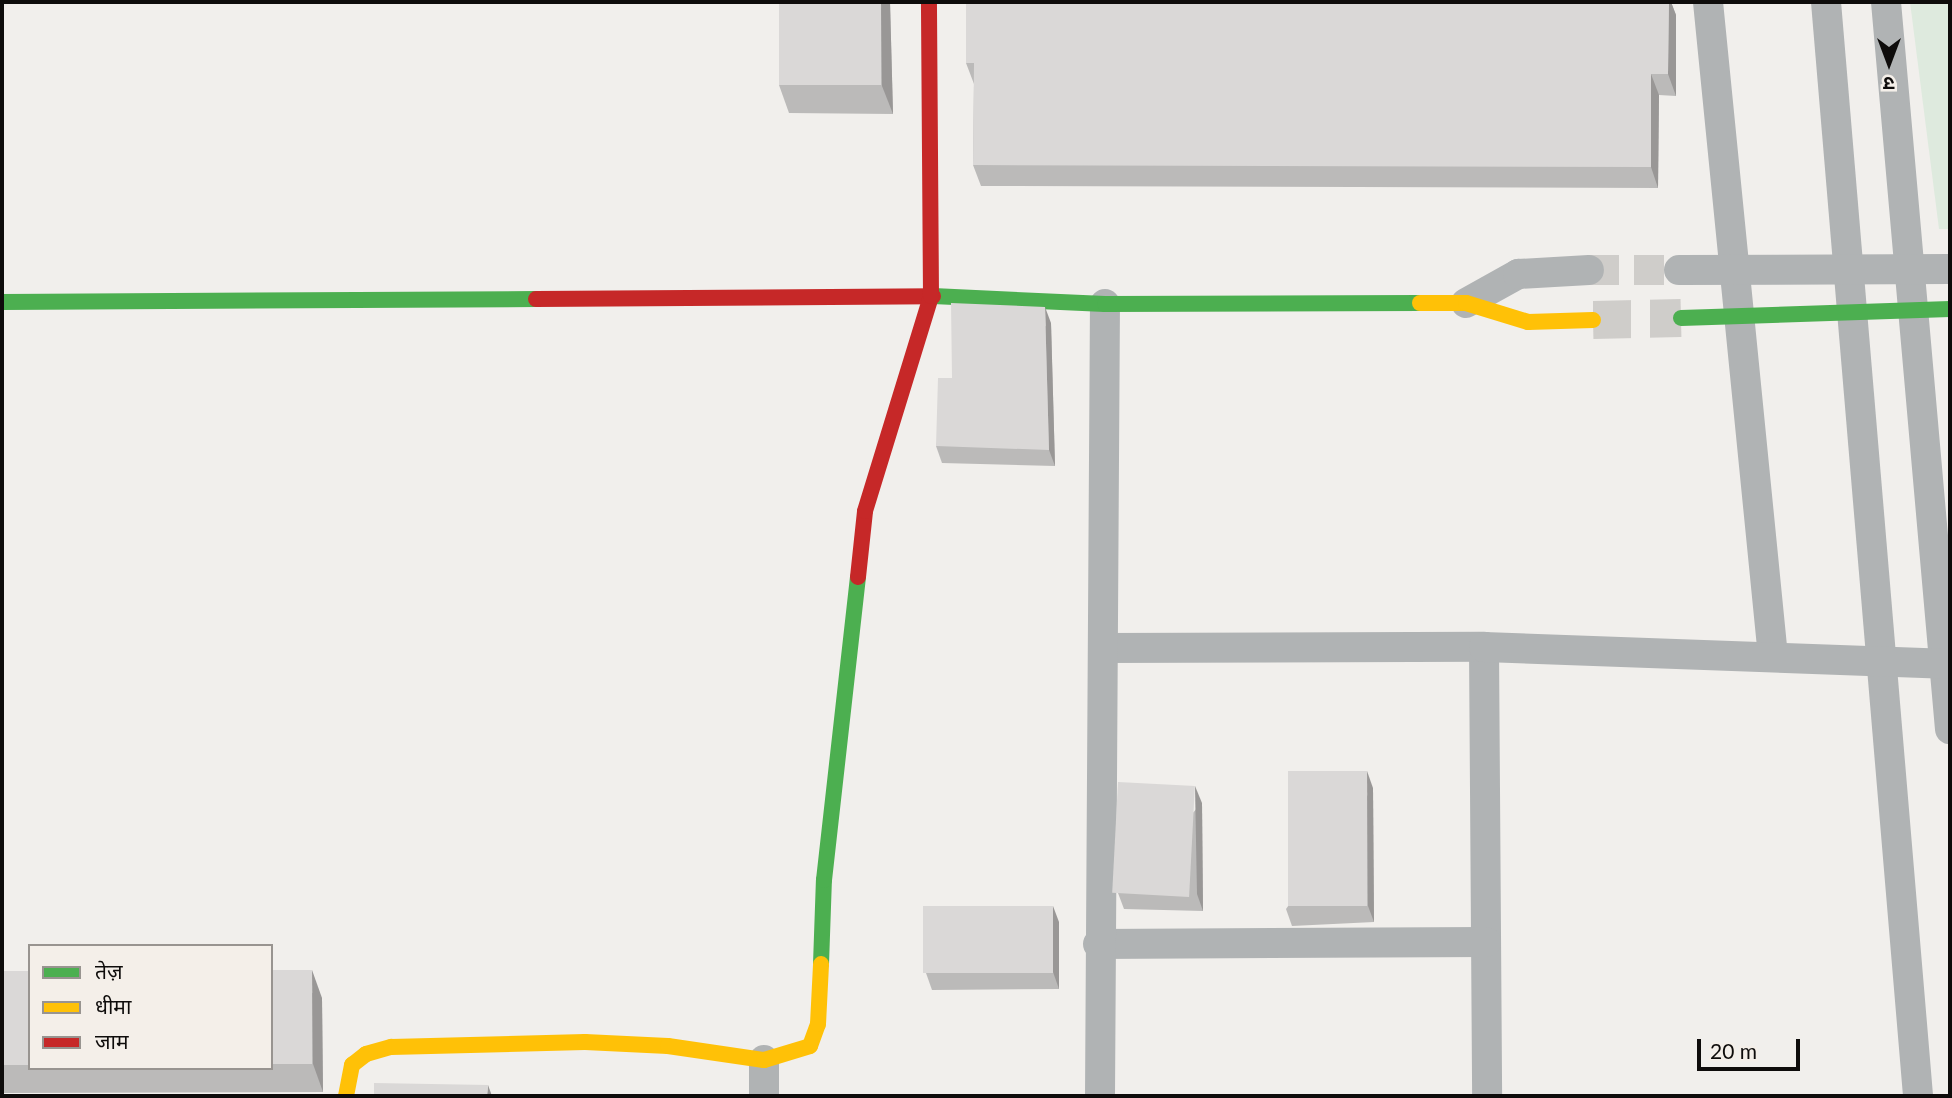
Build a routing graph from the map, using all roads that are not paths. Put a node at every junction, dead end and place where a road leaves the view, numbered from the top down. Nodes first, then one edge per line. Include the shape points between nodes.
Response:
1 (929, 2) edge
2 (1708, 2) edge
3 (1826, 2) edge
4 (1886, 2) edge
5 (1589, 270) tunnel mouth
6 (1679, 270) tunnel mouth
7 (1736, 270) junction
8 (1850, 270) junction
9 (1910, 270) junction
10 (1950, 270) edge
11 (931, 296) junction
12 (2, 302) edge
13 (1466, 303) junction
14 (1105, 304) junction
15 (1913, 309) junction
16 (1950, 309) edge
17 (1855, 312) junction
18 (1740, 316) junction
19 (1681, 318) tunnel mouth
20 (1593, 320) tunnel mouth
21 (1484, 647) junction
22 (1105, 648) junction
23 (1773, 657) junction
24 (1883, 662) junction
25 (1944, 664) junction
26 (1950, 729) edge
27 (1486, 942) junction
28 (1098, 944) junction
29 (764, 1060) junction
30 (346, 1096) edge
31 (764, 1096) edge
32 (1100, 1096) edge
33 (1487, 1096) edge
34 (1918, 1096) edge

1 - 11 street
2 - 7 street
3 - 8 street
4 - 9 street
5 - 13 street via 1518,274
6 - 7 street
7 - 8 street
7 - 18 street
8 - 9 street
8 - 17 street
9 - 10 street
9 - 15 street
11 - 12 street
11 - 14 street
11 - 29 street via 865,511 824,880 818,1024 810,1046
13 - 14 street
13 - 20 street via 1528,322
14 - 22 street
15 - 16 street
15 - 17 street
15 - 25 street
17 - 18 street
17 - 24 street
18 - 19 street
18 - 23 street
21 - 22 street
21 - 23 street
21 - 27 street
22 - 28 street
23 - 24 street
24 - 25 street
24 - 34 street
25 - 26 street
27 - 28 street
27 - 33 street
28 - 32 street
29 - 30 street via 668,1046 585,1042 391,1047 366,1054 352,1065
29 - 31 street

